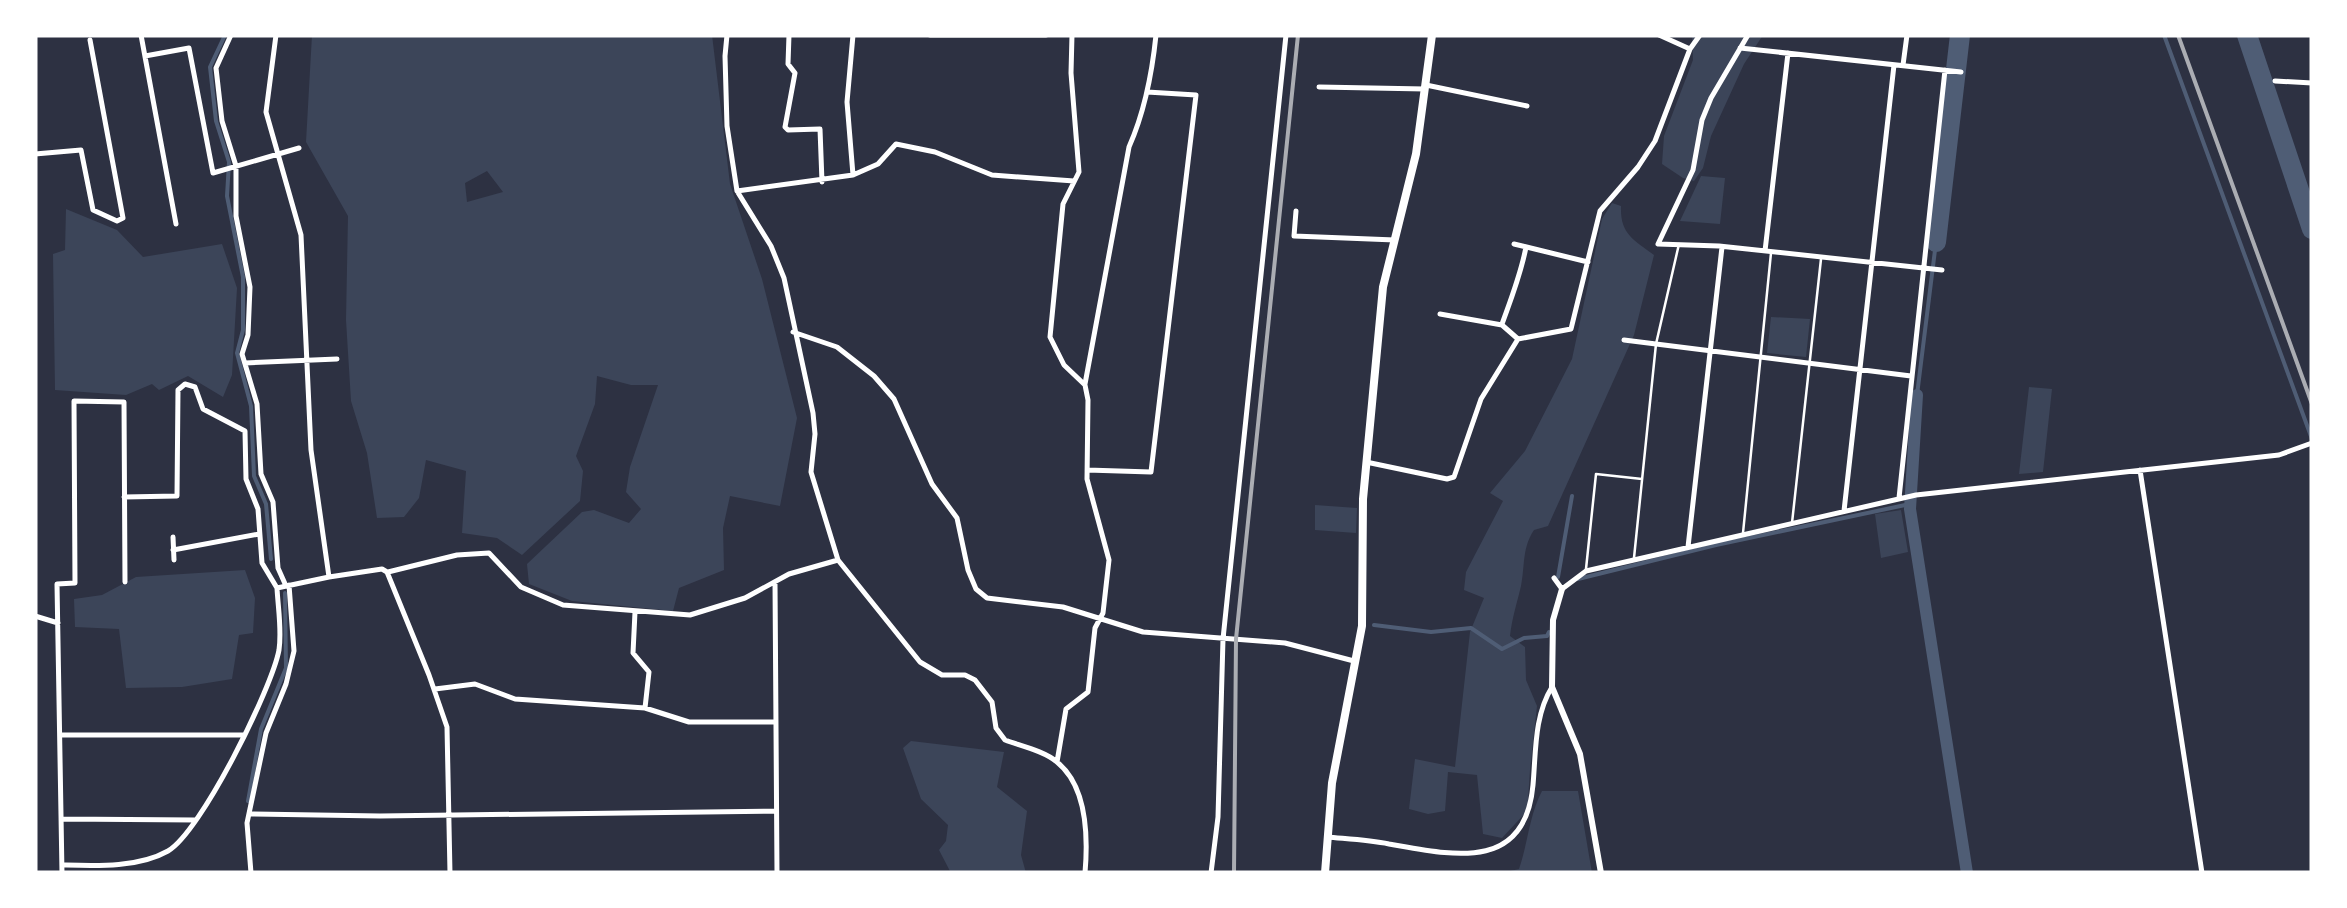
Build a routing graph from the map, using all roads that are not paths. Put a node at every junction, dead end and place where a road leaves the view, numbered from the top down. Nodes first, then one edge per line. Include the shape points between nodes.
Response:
1 (140, 35) edge
2 (231, 35) edge
3 (276, 35) edge
4 (728, 35) edge
5 (790, 35) edge
6 (853, 35) edge
7 (930, 35) edge
8 (1046, 35) edge
9 (1072, 35) edge
10 (1156, 35) edge
11 (1286, 35) edge
12 (1432, 35) edge
13 (1660, 35) edge
14 (1748, 35) edge
15 (1907, 35) edge
16 (1698, 37) edge
17 (90, 40) dead end
18 (1740, 48) junction
19 (1690, 49) junction
20 (1788, 53) junction
21 (144, 56) junction
22 (1894, 64) junction
23 (1904, 66) junction
24 (1948, 70) junction
25 (1961, 72) dead end
26 (2275, 81) dead end
27 (2312, 83) edge
28 (1319, 87) dead end
29 (1426, 87) junction
30 (1147, 92) junction
31 (1527, 106) dead end
32 (299, 148) dead end
33 (35, 154) edge
34 (278, 154) junction
35 (234, 167) junction
36 (853, 175) junction
37 (1074, 181) junction
38 (822, 182) junction
39 (737, 191) junction
40 (1296, 210) dead end
41 (176, 224) dead end
42 (1395, 240) junction
43 (1514, 244) dead end
44 (1679, 244) junction
45 (1526, 247) junction
46 (1722, 247) junction
47 (1768, 252) junction
48 (1821, 257) junction
49 (1588, 262) junction
50 (1872, 262) junction
51 (1926, 268) junction
52 (1940, 270) dead end
53 (1440, 314) dead end
54 (1502, 324) junction
55 (794, 332) junction
56 (1518, 339) junction
57 (1624, 340) dead end
58 (1656, 344) junction
59 (1710, 351) junction
60 (1761, 358) junction
61 (337, 359) dead end
62 (306, 361) junction
63 (245, 363) junction
64 (1809, 364) junction
65 (1860, 370) junction
66 (1911, 376) junction
67 (1085, 385) junction
68 (2312, 443) edge
69 (1366, 462) junction
70 (1087, 470) junction
71 (2140, 470) junction
72 (1643, 480) junction
73 (124, 497) junction
74 (1900, 498) junction
75 (1844, 511) junction
76 (1792, 523) junction
77 (259, 534) junction
78 (1742, 535) junction
79 (173, 537) dead end
80 (1688, 547) junction
81 (174, 550) junction
82 (1634, 559) junction
83 (174, 560) dead end
84 (838, 560) junction
85 (1586, 571) junction
86 (387, 572) junction
87 (328, 578) junction
88 (1554, 578) dead end
89 (125, 582) dead end
90 (775, 582) junction
91 (287, 586) junction
92 (277, 588) junction
93 (1562, 590) junction
94 (635, 611) junction
95 (35, 616) edge
96 (1100, 620) junction
97 (58, 622) junction
98 (1222, 639) junction
99 (1356, 662) junction
100 (1552, 687) junction
101 (435, 690) junction
102 (645, 708) junction
103 (776, 722) junction
104 (244, 735) junction
105 (60, 736) junction
106 (1057, 762) junction
107 (776, 811) junction
108 (250, 814) junction
109 (448, 815) junction
110 (61, 820) junction
111 (195, 820) junction
112 (1327, 837) junction
113 (62, 869) edge
114 (251, 873) edge
115 (450, 873) edge
116 (777, 873) edge
117 (1085, 873) edge
118 (1210, 873) edge
119 (1324, 873) edge
120 (1601, 873) edge
121 (2202, 873) edge

1 - 21 street
2 - 35 street via 216,68
3 - 34 street via 266,112
4 - 39 street via 727,126
5 - 38 street via 788,64 795,73 786,127 820,129
6 - 36 street via 847,102
7 - 8 street
9 - 37 street via 1079,172
10 - 30 street
11 - 98 street
12 - 29 main road
13 - 19 street
14 - 18 street
15 - 23 street
16 - 19 street
17 - 33 street via 123,218 93,210 81,150
18 - 20 street
18 - 44 street via 1710,98 1693,170 1658,244
19 - 49 street via 1656,141 1600,211
20 - 22 street
20 - 47 street
21 - 35 street via 189,48 212,173
21 - 41 street
22 - 23 street
22 - 50 street
23 - 24 street
24 - 25 street
24 - 51 street
26 - 27 street
28 - 29 street
29 - 31 street
29 - 42 main road
30 - 67 street via 1128,147
30 - 70 street via 1196,95 1152,472
32 - 34 street
34 - 35 street
34 - 62 street via 301,235
35 - 63 street via 250,287
36 - 37 street via 878,164 896,144 992,175
36 - 38 street
37 - 67 street via 1063,204 1050,336 1064,365
38 - 39 street
39 - 55 street via 784,278
40 - 42 street via 1294,236
42 - 69 main road via 1383,287
43 - 45 street
44 - 46 street
44 - 58 lane
45 - 49 street
45 - 54 street
46 - 47 street
46 - 59 street
47 - 48 street
47 - 60 lane
48 - 50 street
48 - 64 lane
49 - 56 street via 1570,329
50 - 51 street
50 - 65 street
51 - 52 street
51 - 66 street
53 - 54 street
54 - 56 street
55 - 84 street via 813,413 810,472
55 - 96 street via 837,347 894,399 932,484 957,518 976,589 987,598 1063,607
56 - 69 street via 1481,399 1454,477
57 - 58 street
58 - 59 street
58 - 72 lane
59 - 60 street
59 - 80 street
60 - 64 street
60 - 78 lane
61 - 62 street
62 - 63 street
62 - 87 street
63 - 91 street via 257,404 278,568
64 - 65 street
64 - 76 lane
65 - 66 street
65 - 75 street
66 - 74 street
67 - 70 street
68 - 71 street via 2279,455
69 - 99 main road
70 - 96 street via 1107,545
71 - 74 street
71 - 121 street
72 - 82 lane
72 - 85 lane via 1596,474
73 - 77 street via 177,496 178,390 196,387 204,409 245,431 246,480
73 - 89 street
73 - 97 street via 124,402 74,401 75,583 57,584
74 - 75 street
75 - 76 street
76 - 78 street
77 - 81 street
77 - 92 street via 262,563
78 - 80 street
79 - 81 street
80 - 82 street
81 - 83 street
82 - 85 street
84 - 90 street
84 - 106 street via 920,662 975,680 992,702 999,734
85 - 93 street
86 - 87 street
86 - 94 street via 489,553 521,588 563,605
86 - 101 street
87 - 91 street
88 - 93 street
90 - 94 street via 708,612
90 - 103 street
91 - 92 street
91 - 108 street via 294,650 266,733
92 - 104 street via 280,646
93 - 100 street via 1553,620
94 - 102 street via 633,653 648,672
95 - 97 street
96 - 98 street via 1142,632
96 - 106 street via 1088,692 1066,709
97 - 105 street
98 - 99 street via 1286,643
98 - 118 street via 1218,817
99 - 112 main road
100 - 112 street via 1540,711 1530,812 1504,843 1490,852 1450,855
100 - 120 street via 1580,754
101 - 102 street via 475,684 514,699
101 - 109 street via 447,727
102 - 103 street via 689,722
103 - 107 street
104 - 105 street
104 - 111 street
105 - 110 street
106 - 117 street via 1072,782 1087,826
107 - 109 street
107 - 116 street
108 - 109 street
108 - 114 street
109 - 115 street
110 - 111 street
110 - 113 street
111 - 113 street via 181,841 155,856
112 - 119 main road

